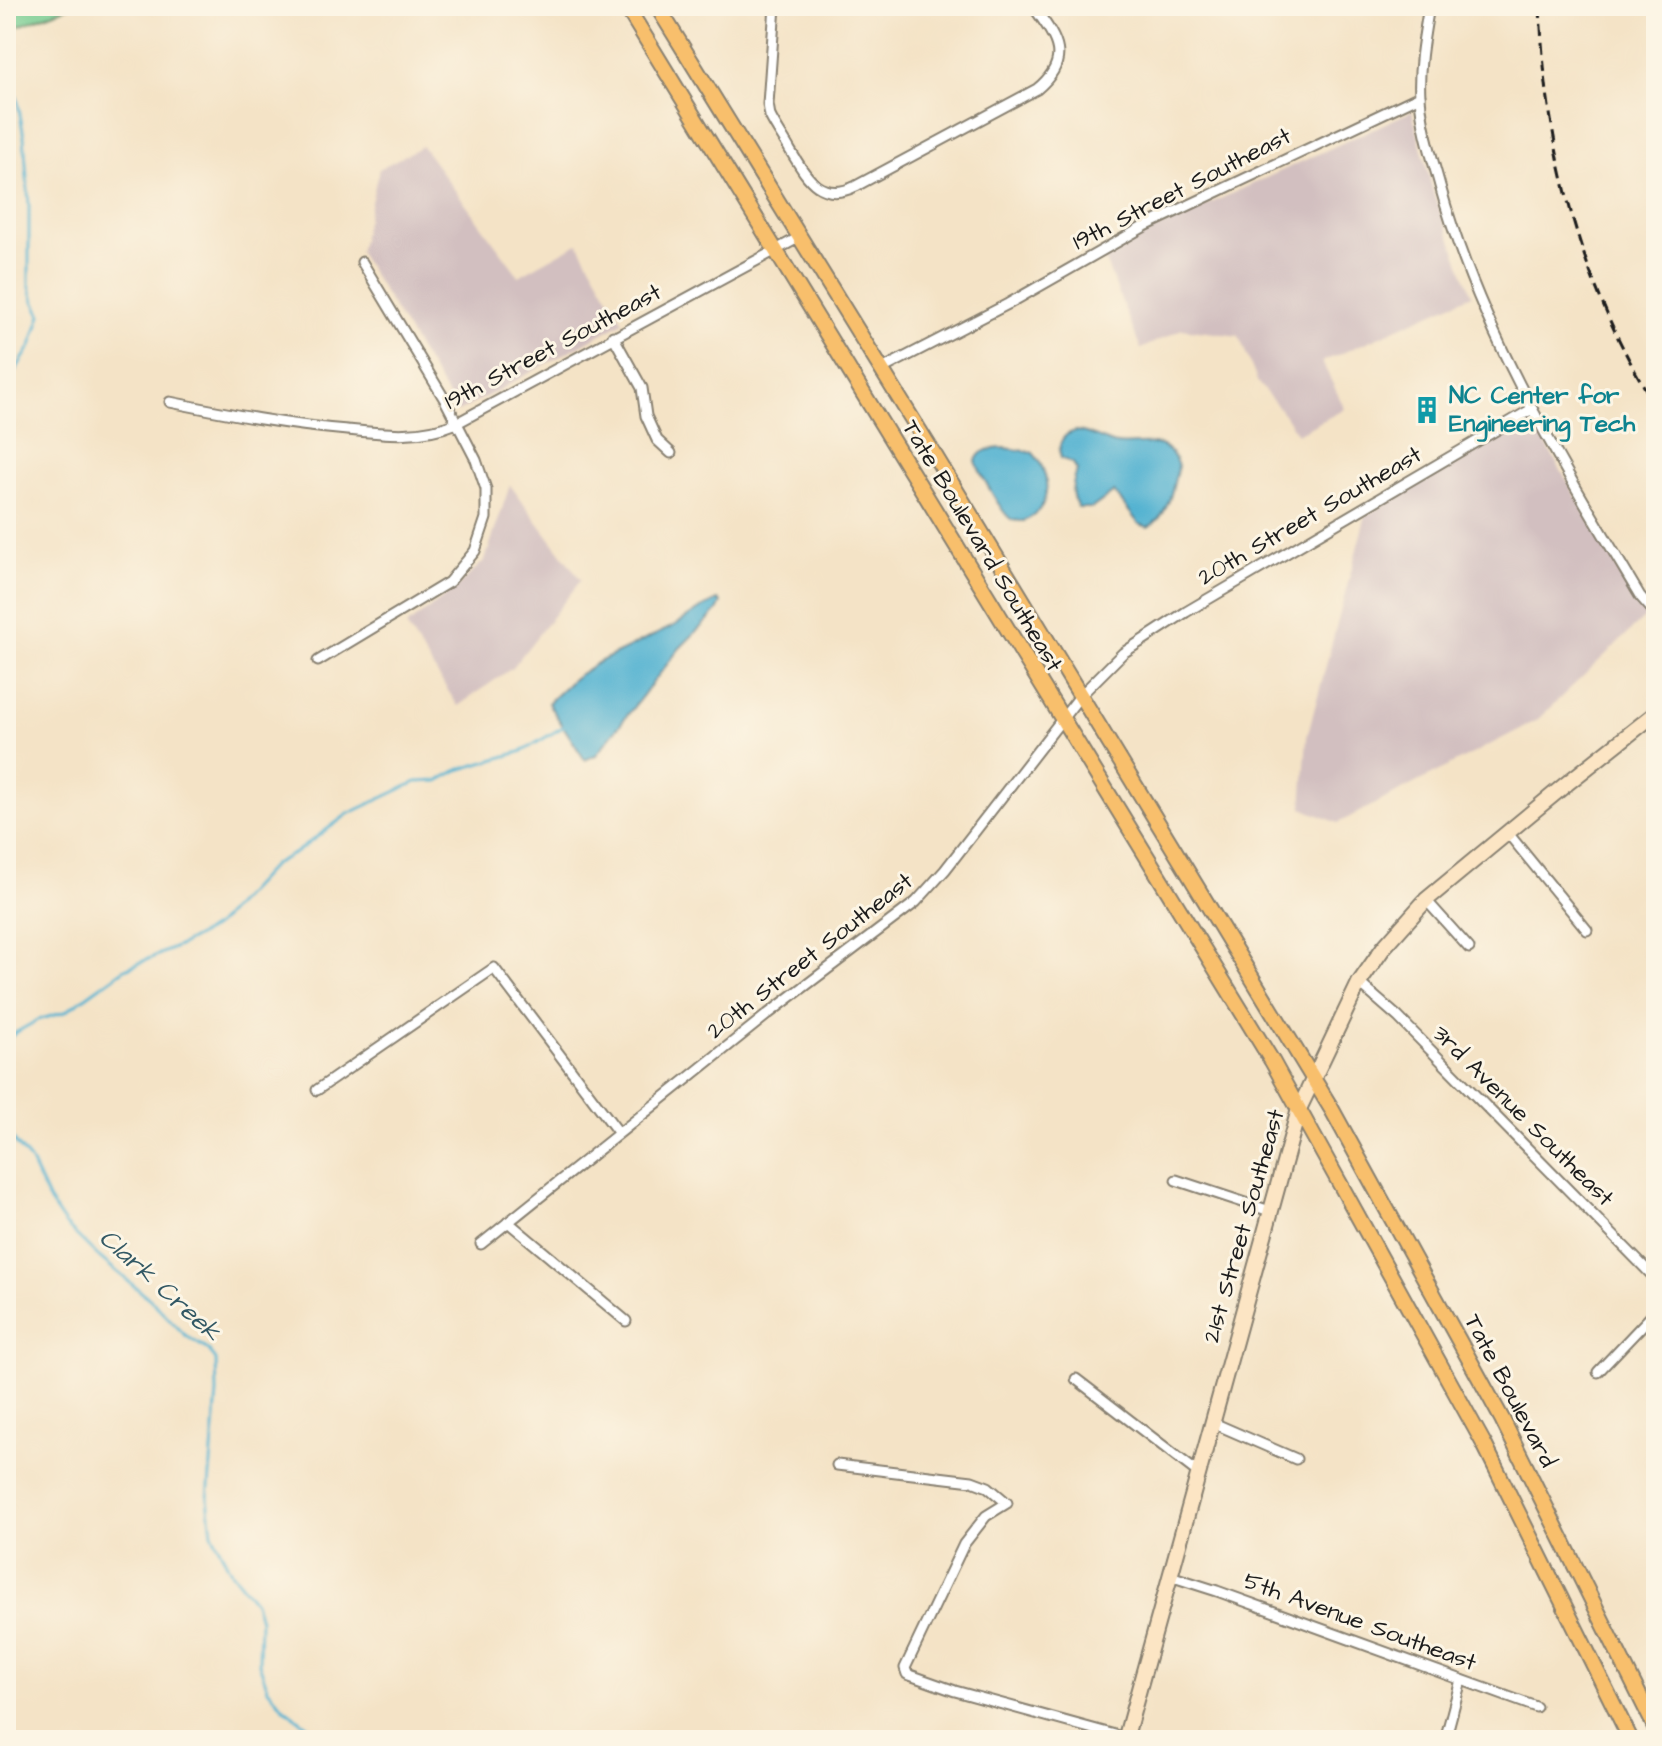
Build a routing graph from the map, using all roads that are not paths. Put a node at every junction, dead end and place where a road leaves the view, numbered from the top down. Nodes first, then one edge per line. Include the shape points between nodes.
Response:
1 (626, 6) edge
2 (657, 6) edge
3 (775, 6) edge
4 (1033, 6) edge
5 (1429, 6) edge
6 (1420, 96) junction
7 (798, 238) junction
8 (774, 251) junction
9 (362, 262) dead end
10 (613, 336) junction
11 (880, 370) junction
12 (170, 402) dead end
13 (1532, 409) junction
14 (457, 423) junction
15 (671, 453) dead end
16 (1656, 614) edge
17 (318, 661) dead end
18 (1080, 696) junction
19 (1656, 713) edge
20 (1062, 721) junction
21 (1507, 832) junction
22 (1426, 900) junction
23 (1587, 930) dead end
24 (1469, 948) dead end
25 (1359, 983) junction
26 (1315, 1080) junction
27 (317, 1090) dead end
28 (1299, 1109) junction
29 (618, 1132) junction
30 (1176, 1180) dead end
31 (1270, 1211) junction
32 (508, 1222) junction
33 (481, 1244) dead end
34 (1656, 1279) edge
35 (1656, 1311) edge
36 (626, 1321) dead end
37 (1598, 1372) dead end
38 (1076, 1379) dead end
39 (1211, 1422) junction
40 (1296, 1459) dead end
41 (837, 1465) dead end
42 (1197, 1472) junction
43 (1170, 1576) junction
44 (1461, 1680) junction
45 (1536, 1707) dead end
46 (1656, 1729) edge
47 (1125, 1739) edge
48 (1445, 1740) edge
49 (1631, 1740) edge

1 - 8 main road, Tate Boulevard Southeast
2 - 7 main road, Tate Boulevard Southeast
3 - 4 street via 770,116 809,180 834,192 856,186 1047,81 1058,49
5 - 6 street
6 - 11 street, 19th Street Southeast via 1145,226
6 - 13 street via 1458,247 1500,349
7 - 8 street, 19th Street Southeast
7 - 11 main road, Tate Boulevard Southeast
8 - 10 street, 19th Street Southeast
8 - 20 main road, Tate Boulevard Southeast
9 - 14 street
10 - 14 street, 19th Street Southeast
10 - 15 street via 642,388 657,440
11 - 18 main road, Tate Boulevard Southeast
12 - 14 street, 19th Street Southeast via 258,420 394,435
13 - 16 street
13 - 18 street, 20th Street Southeast via 1150,633
14 - 17 street via 486,489 486,518 475,551 439,590
18 - 20 street, 20th Street Southeast
18 - 26 main road, Tate Boulevard Southeast
19 - 21 street, 21st Street Southeast
20 - 28 main road, Tate Boulevard Southeast via 1227,983
20 - 29 street, 20th Street Southeast via 916,902
21 - 22 street, 21st Street Southeast
21 - 23 street
22 - 24 street
22 - 25 street, 21st Street Southeast
25 - 26 street, 21st Street Southeast
25 - 34 street, 3rd Avenue Southeast
26 - 28 street, 21st Street Southeast
26 - 46 main road, Tate Boulevard via 1502,1419
27 - 29 street via 494,968
28 - 31 street, 21st Street Southeast
28 - 49 main road, Tate Boulevard via 1484,1444
29 - 32 street, 20th Street Southeast
30 - 31 street
31 - 39 street, 21st Street Southeast
32 - 33 street, 20th Street Southeast
32 - 36 street
35 - 37 street
38 - 42 street
39 - 40 street
39 - 42 street, 21st Street Southeast
41 - 47 street via 972,1481 1007,1503 986,1516 964,1544 905,1668 907,1674
42 - 43 street, 21st Street Southeast
43 - 44 street, 5th Avenue Southeast
43 - 47 street, 21st Street Southeast
44 - 45 street, 5th Avenue Southeast
44 - 48 street

